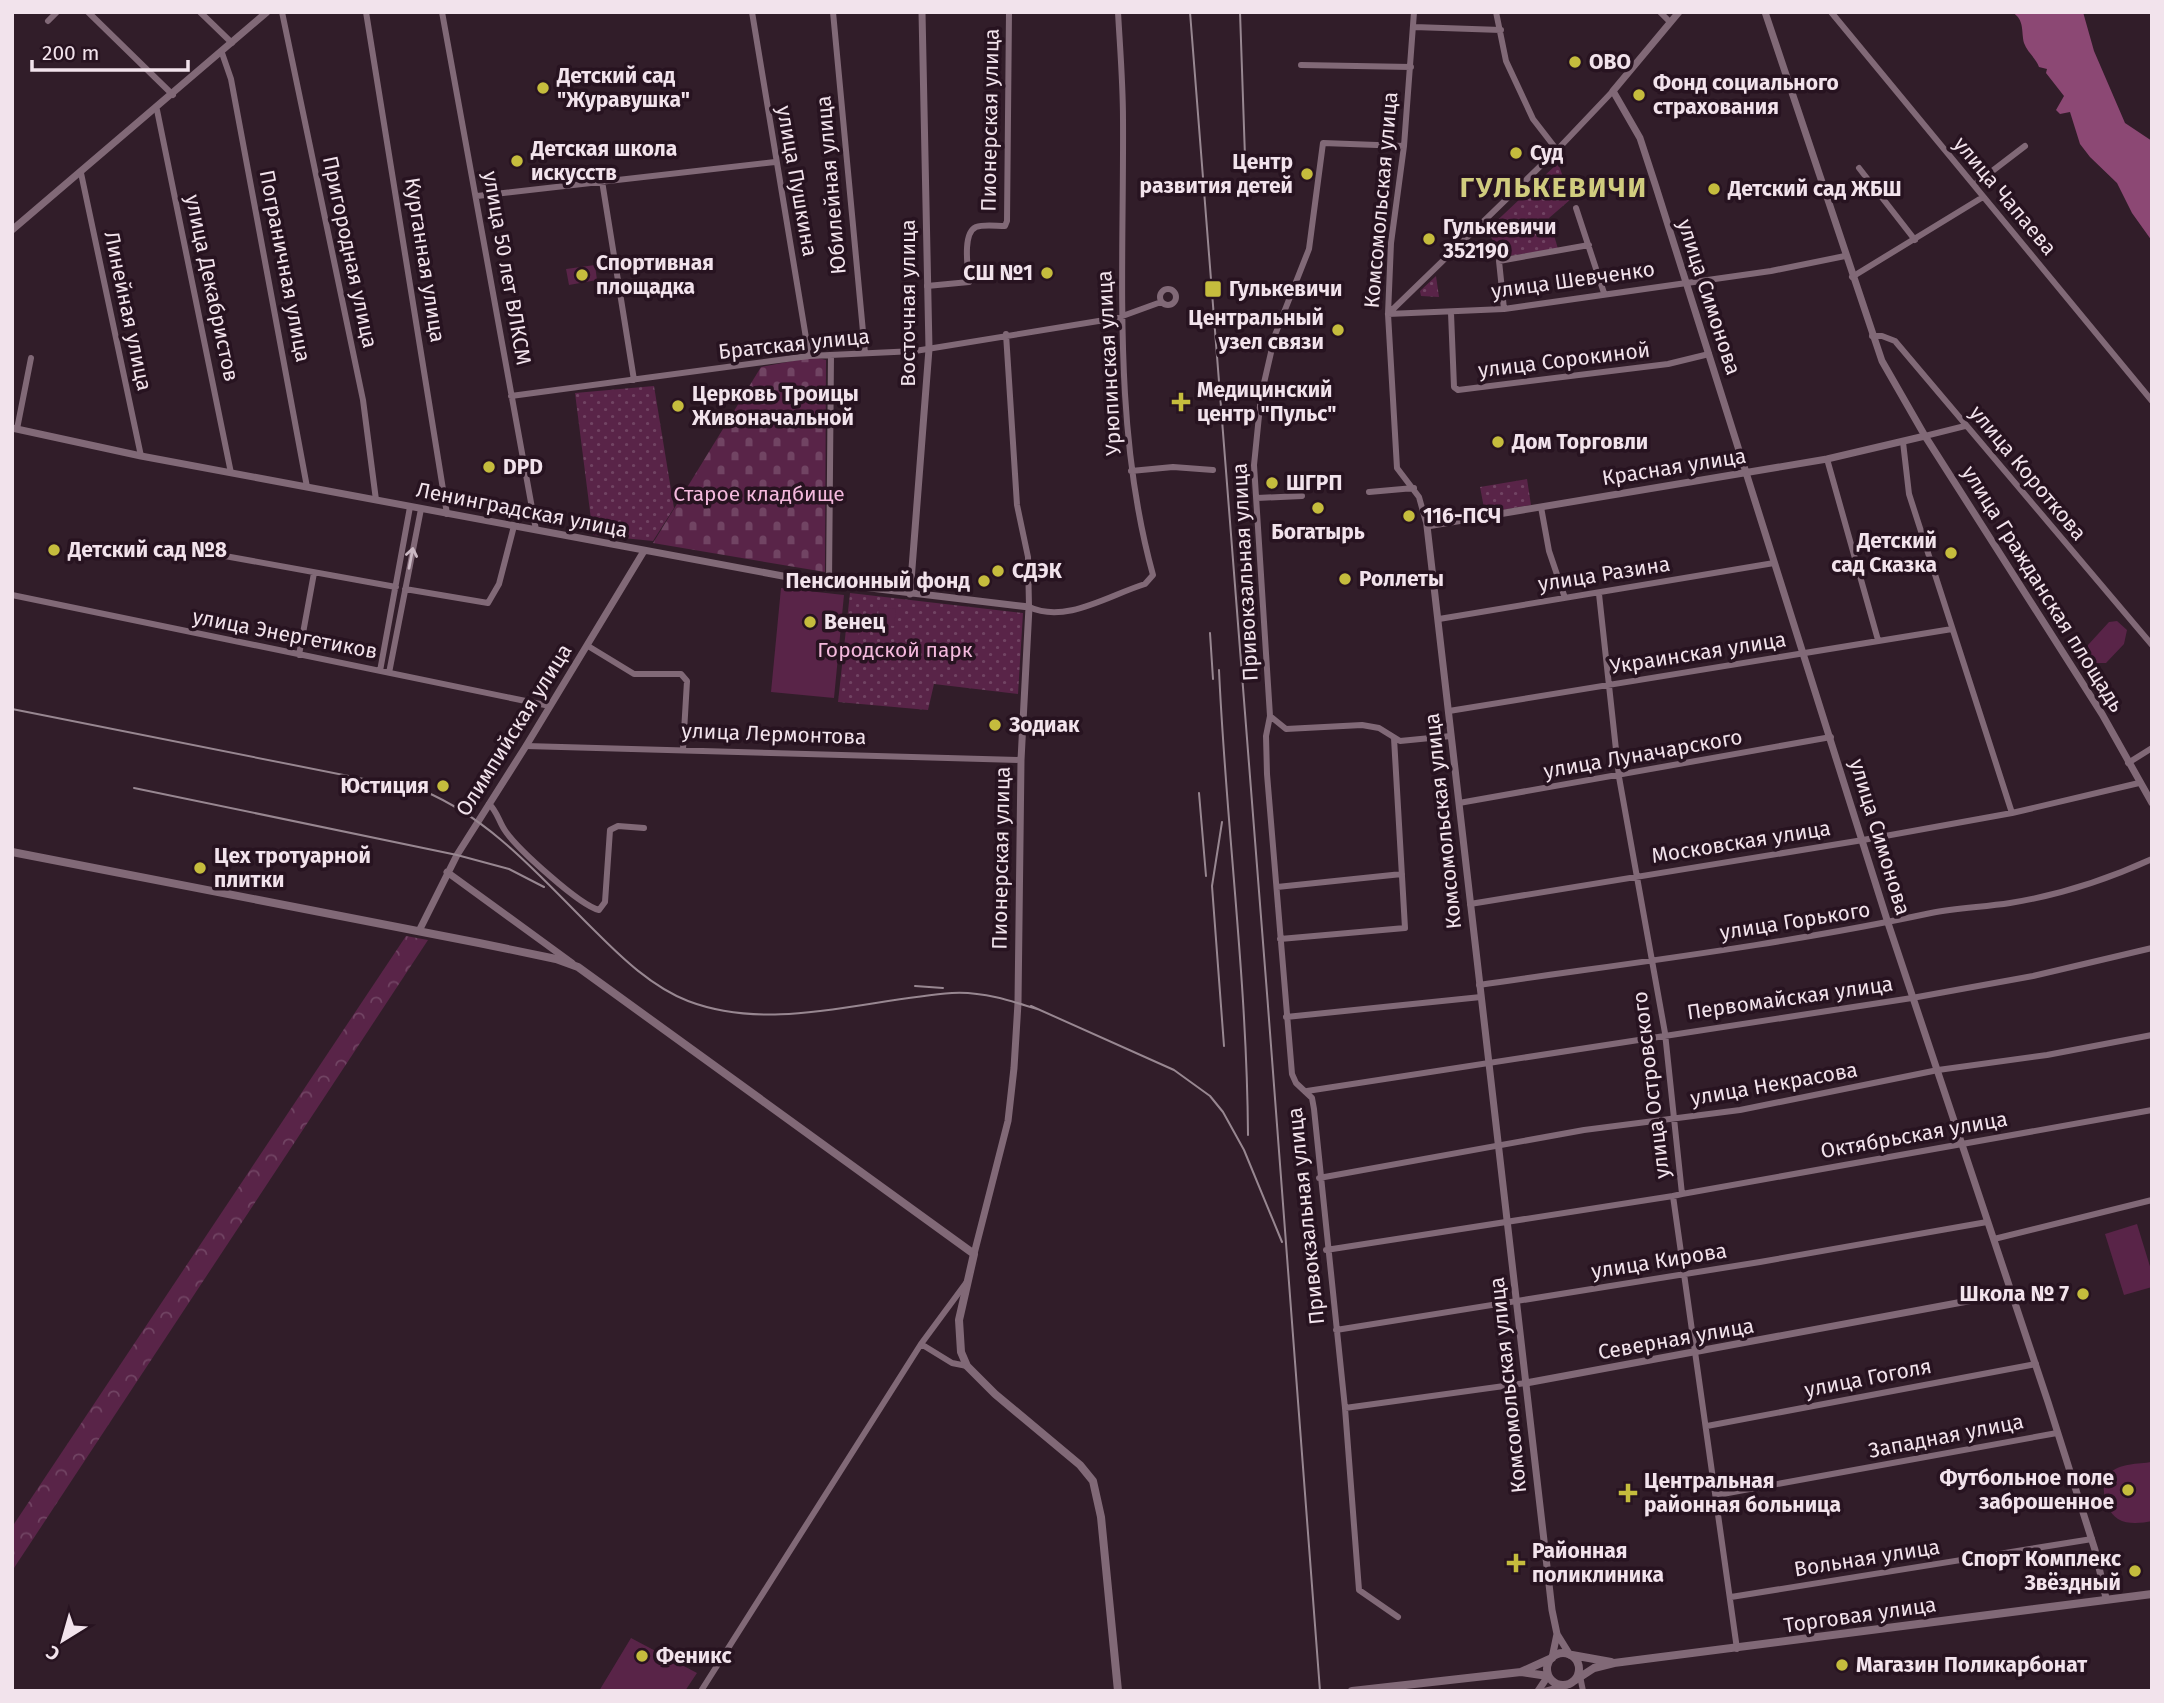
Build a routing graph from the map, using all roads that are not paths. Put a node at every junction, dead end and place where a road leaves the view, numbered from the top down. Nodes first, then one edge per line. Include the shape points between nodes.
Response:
1 (57, 12) edge
2 (88, 12) edge
3 (200, 12) edge
4 (267, 12) edge
5 (282, 12) edge
6 (366, 12) edge
7 (442, 12) edge
8 (752, 12) edge
9 (833, 12) edge
10 (922, 12) edge
11 (1009, 12) edge
12 (1118, 12) edge
13 (1414, 12) edge
14 (1496, 12) edge
15 (1660, 12) edge
16 (1679, 12) edge
17 (1765, 12) edge
18 (1831, 12) edge
19 (48, 21) dead end
20 (1671, 22) junction
21 (1414, 27) junction
22 (1501, 30) junction
23 (232, 43) junction
24 (222, 53) junction
25 (1301, 65) dead end
26 (1411, 67) junction
27 (1613, 91) junction
28 (173, 95) junction
29 (157, 110) junction
30 (1404, 146) junction
31 (2025, 146) dead end
32 (1557, 150) junction
33 (775, 162) junction
34 (1859, 168) dead end
35 (81, 173) junction
36 (602, 181) junction
37 (1974, 186) junction
38 (477, 196) junction
39 (1983, 197) junction
40 (1576, 208) dead end
41 (12, 230) edge
42 (1915, 240) junction
43 (1588, 245) junction
44 (1845, 256) junction
45 (1853, 277) junction
46 (1687, 282) junction
47 (927, 286) junction
48 (1604, 293) junction
49 (1161, 302) dead end
50 (1504, 309) junction
51 (1451, 313) junction
52 (1388, 314) junction
53 (1123, 315) junction
54 (1006, 334) junction
55 (1872, 336) junction
56 (929, 348) junction
57 (865, 353) junction
58 (1709, 354) junction
59 (831, 355) junction
60 (809, 356) junction
61 (31, 358) dead end
62 (634, 380) junction
63 (511, 396) junction
64 (2152, 401) edge
65 (1965, 426) junction
66 (14, 429) edge
67 (1925, 436) junction
68 (1903, 442) junction
69 (141, 456) junction
70 (1827, 459) junction
71 (1213, 470) dead end
72 (1131, 471) junction
73 (232, 473) junction
74 (1748, 473) junction
75 (307, 487) junction
76 (1414, 488) junction
77 (1369, 492) dead end
78 (1302, 496) dead end
79 (1257, 498) junction
80 (376, 500) junction
81 (410, 507) junction
82 (1541, 507) junction
83 (421, 509) junction
84 (447, 513) junction
85 (514, 526) junction
86 (1427, 526) junction
87 (536, 530) junction
88 (197, 551) dead end
89 (644, 551) junction
90 (1774, 563) junction
91 (314, 573) junction
92 (829, 584) junction
93 (396, 587) junction
94 (405, 589) junction
95 (910, 594) junction
96 (1599, 594) junction
97 (12, 595) edge
98 (1564, 598) junction
99 (1028, 607) junction
100 (1439, 619) junction
101 (1952, 629) junction
102 (1878, 640) junction
103 (2152, 645) edge
104 (588, 646) junction
105 (1803, 654) junction
106 (299, 655) junction
107 (380, 671) junction
108 (389, 673) junction
109 (1608, 685) junction
110 (550, 706) junction
111 (1449, 712) junction
112 (1270, 716) junction
113 (1451, 736) junction
114 (1831, 737) junction
115 (1394, 738) junction
116 (526, 746) junction
117 (2152, 748) edge
118 (683, 749) junction
119 (1021, 760) junction
120 (2129, 763) junction
121 (1619, 777) junction
122 (2139, 783) junction
123 (1459, 803) junction
124 (2152, 803) edge
125 (489, 804) junction
126 (2012, 813) junction
127 (644, 828) dead end
128 (1863, 840) junction
129 (12, 852) edge
130 (2152, 859) edge
131 (447, 872) junction
132 (1402, 874) junction
133 (1637, 877) junction
134 (1277, 887) junction
135 (1470, 904) junction
136 (1888, 923) junction
137 (419, 931) junction
138 (1280, 939) junction
139 (2152, 948) edge
140 (1654, 959) junction
141 (578, 967) junction
142 (1479, 985) junction
143 (1480, 997) junction
144 (1912, 998) junction
145 (1286, 1017) junction
146 (1665, 1033) junction
147 (2152, 1035) edge
148 (1490, 1064) junction
149 (1938, 1070) junction
150 (1307, 1091) junction
151 (2152, 1111) edge
152 (1672, 1119) junction
153 (1498, 1145) junction
154 (1961, 1145) junction
155 (1319, 1178) junction
156 (1682, 1194) junction
157 (1673, 1196) junction
158 (2152, 1200) edge
159 (1507, 1222) junction
160 (1987, 1222) junction
161 (1993, 1239) junction
162 (1326, 1250) junction
163 (974, 1254) junction
164 (1682, 1275) junction
165 (967, 1281) junction
166 (2011, 1293) junction
167 (1516, 1302) junction
168 (1336, 1330) junction
169 (920, 1344) junction
170 (1695, 1354) junction
171 (2036, 1364) junction
172 (967, 1366) junction
173 (1526, 1383) junction
174 (1345, 1408) junction
175 (1707, 1426) junction
176 (2057, 1433) junction
177 (1717, 1495) junction
178 (2092, 1539) junction
179 (2152, 1594) edge
180 (1731, 1597) junction
181 (2106, 1598) junction
182 (1398, 1617) dead end
183 (1557, 1634) junction
184 (1737, 1650) junction
185 (1570, 1655) junction
186 (1552, 1658) junction
187 (1614, 1663) junction
188 (1521, 1672) junction
189 (1548, 1676) junction
190 (1574, 1681) junction
191 (701, 1691) edge
192 (1118, 1691) edge
193 (1352, 1691) edge
194 (1538, 1691) edge
195 (1546, 1691) edge
196 (1583, 1691) edge

1 - 19 street
2 - 28 street
3 - 23 street
4 - 23 street
5 - 80 street, Пригородная улица via 363,400
6 - 84 street, Курганная улица
7 - 38 street, улица 50 лет ВЛКСМ
8 - 33 street, улица Пушкина
9 - 57 street, Юбилейная улица
10 - 47 street, Восточная улица
11 - 47 street, Пионерская улица via 1007,221 1005,226 971,231 969,282
12 - 53 street, Урюпинская улица
13 - 21 street, Комсомольская улица
14 - 22 street
15 - 20 street
16 - 20 street
17 - 44 street
18 - 37 street, улица Чапаева
20 - 27 street
21 - 22 street
21 - 26 street, Комсомольская улица
22 - 32 street via 1506,61 1533,120
23 - 24 street
24 - 28 street
24 - 75 street, Пограничная улица via 231,79
25 - 26 street
26 - 30 street, Комсомольская улица
27 - 32 street
27 - 46 street, улица Симонова via 1640,138
28 - 29 street
29 - 35 street
29 - 73 street, улица Декабристов
30 - 52 street, Комсомольская улица via 1391,243
30 - 79 street, Привокзальная улица via 1323,143 1309,249 1280,320 1261,396 1254,465
31 - 37 street
32 - 52 street
33 - 36 street
33 - 60 street, улица Пушкина
34 - 42 street
35 - 41 street
35 - 69 street, Линейная улица
36 - 38 street
36 - 62 street
37 - 39 street, улица Чапаева
38 - 63 street, улица 50 лет ВЛКСМ
39 - 42 street
39 - 64 street, улица Чапаева
40 - 43 street
42 - 45 street
43 - 48 street
43 - 50 street via 1499,261
44 - 45 street
44 - 46 street, улица Шевченко
45 - 55 street
46 - 48 street, улица Шевченко
46 - 58 street, улица Симонова
47 - 56 street, Восточная улица
48 - 50 street, улица Шевченко
49 - 53 street, Братская улица
50 - 51 street, улица Шевченко
51 - 52 street, улица Шевченко
51 - 58 street, улица Сорокиной via 1454,387 1458,390 1668,364
52 - 76 street, Комсомольская улица via 1397,468
53 - 54 street, Братская улица
53 - 72 street, Урюпинская улица
54 - 56 street, Братская улица
54 - 99 street, Пионерская улица via 1017,505 1028,557
55 - 65 street, улица Короткова via 1895,341
55 - 67 street
56 - 57 street, Братская улица
56 - 95 street, Восточная улица
57 - 59 street, Братская улица
58 - 74 street, улица Симонова
59 - 60 street, Братская улица
59 - 92 street
60 - 62 street, Братская улица
61 - 66 street
62 - 63 street, Братская улица
63 - 87 street, улица 50 лет ВЛКСМ
65 - 67 street
65 - 103 street, улица Короткова
66 - 69 street, Ленинградская улица
67 - 68 street, Красная улица
67 - 120 street, улица Гражданская площадь via 2102,713
68 - 70 street, Красная улица
68 - 101 street via 1909,494
69 - 73 street, Ленинградская улица
70 - 74 street, Красная улица
70 - 102 street
71 - 72 street
72 - 99 street, Урюпинская улица via 1151,579 1061,612
73 - 75 street, Ленинградская улица
74 - 82 street, Красная улица
74 - 90 street, улица Симонова
75 - 80 street, Ленинградская улица
76 - 77 street
76 - 86 street, Комсомольская улица
78 - 79 street
79 - 112 street, Привокзальная улица
80 - 81 street, Ленинградская улица
81 - 83 street, Ленинградская улица
81 - 93 street
82 - 86 street, Красная улица
82 - 98 street
83 - 84 street, Ленинградская улица
94 -> 83 street
84 - 85 street, Ленинградская улица
85 - 87 street, Ленинградская улица
85 - 94 street via 499,584 488,603
86 - 100 street, Комсомольская улица
87 - 89 street, Ленинградская улица
88 - 91 street
89 - 92 street, Ленинградская улица
89 - 104 street, Олимпийская улица
90 - 96 street, улица Разина
90 - 105 street, улица Симонова
91 - 93 street
91 - 106 street
92 - 95 street, Ленинградская улица
93 - 107 street
94 - 108 street
95 - 99 street, Ленинградская улица
96 - 98 street, улица Разина
96 - 109 street, улица Островского
97 - 106 street, улица Энергетиков
98 - 100 street, улица Разина
99 - 119 street, Пионерская улица
100 - 111 street, Комсомольская улица
101 - 102 street, Украинская улица
101 - 126 street
102 - 105 street, Украинская улица
104 - 110 street, Олимпийская улица
104 - 118 street via 634,674 681,674 687,681
105 - 109 street, Украинская улица
105 - 114 street, улица Симонова
106 - 107 street, улица Энергетиков
107 - 108 street, улица Энергетиков
108 - 110 street, улица Энергетиков
109 - 111 street, Украинская улица
109 - 121 street, улица Островского
110 - 116 street, Олимпийская улица
111 - 113 street, Комсомольская улица
112 - 115 street via 1286,729 1362,725 1379,728
112 - 134 street, Привокзальная улица via 1266,774
113 - 115 street via 1413,741
113 - 123 street, Комсомольская улица
114 - 121 street, улица Луначарского
114 - 128 street, улица Симонова
115 - 132 street
116 - 118 street, улица Лермонтова
116 - 125 street, Олимпийская улица
117 - 120 street
118 - 119 street, улица Лермонтова
119 - 163 street, Пионерская улица via 1014,1068 1008,1121
120 - 122 street
121 - 123 street, улица Луначарского
121 - 133 street, улица Островского
122 - 124 street
122 - 126 street, Московская улица
123 - 135 street, Комсомольская улица
125 - 127 street via 510,837 575,898 599,910 605,902 610,830 618,826
125 - 131 street, Олимпийская улица
126 - 128 street, Московская улица
128 - 133 street, Московская улица
128 - 136 street, улица Симонова
129 - 137 main road
130 - 136 street, улица Горького via 2049,896
131 - 137 street, Олимпийская улица
131 - 141 street
132 - 134 street
132 - 138 street via 1405,928
133 - 135 street, Московская улица
133 - 140 street, улица Островского
134 - 138 street, Привокзальная улица
135 - 142 street, Комсомольская улица
136 - 140 street, улица Горького
136 - 144 street, улица Симонова
137 - 141 main road
138 - 145 street, Привокзальная улица
139 - 144 street, Первомайская улица
140 - 142 street, улица Горького
140 - 146 street, улица Островского
141 - 163 main road
142 - 143 street, Комсомольская улица
143 - 145 street
143 - 148 street, Комсомольская улица
144 - 146 street, Первомайская улица
144 - 149 street, улица Симонова
145 - 150 street, Привокзальная улица via 1292,1074
146 - 148 street, Первомайская улица
146 - 152 street, улица Островского
147 - 149 street, улица Некрасова
148 - 150 street, Первомайская улица
148 - 153 street, Комсомольская улица
149 - 152 street, улица Некрасова via 1808,1098
149 - 154 street, улица Симонова
150 - 155 street, Привокзальная улица via 1312,1098
151 - 154 street, Октябрьская улица
152 - 153 street, улица Некрасова
152 - 156 street, улица Островского
153 - 155 street, улица Некрасова
153 - 159 street, Комсомольская улица
154 - 156 street, Октябрьская улица
154 - 160 street, улица Симонова
155 - 162 street, Привокзальная улица
156 - 157 street, улица Островского
157 - 159 street
157 - 164 street, улица Островского
158 - 161 street
159 - 162 street
159 - 167 street, Комсомольская улица
160 - 161 street, улица Симонова
160 - 164 street, улица Кирова
161 - 166 street, улица Симонова
162 - 168 street, Привокзальная улица
163 - 165 main road
164 - 167 street, улица Кирова
164 - 170 street, улица Островского
165 - 169 street
165 - 172 main road via 958,1333
166 - 170 street, Северная улица
166 - 171 street, улица Симонова
167 - 168 street, улица Кирова
167 - 173 street, Комсомольская улица
168 - 174 street, Привокзальная улица
169 - 172 street via 952,1363
169 - 191 street
170 - 173 street, Северная улица
170 - 175 street, улица Островского
171 - 175 street, улица Гоголя
171 - 176 street, улица Симонова
172 - 192 main road via 1093,1480 1101,1517
173 - 174 street, Северная улица
173 - 183 street, Комсомольская улица
174 - 182 street, Привокзальная улица via 1359,1590
175 - 177 street, улица Островского
176 - 177 street, Западная улица
176 - 178 street, улица Симонова
177 - 180 street, улица Островского
178 - 180 street, Вольная улица
178 - 181 street, улица Симонова
179 - 181 main road, Торговая улица
180 - 184 street, улица Островского
181 - 184 main road, Торговая улица
183 - 185 street, Комсомольская улица
183 - 186 street, Комсомольская улица
184 - 187 main road, Торговая улица
185 - 186 main road
185 - 187 main road, Торговая улица
185 - 190 main road via 1578,1670
186 - 188 main road
186 - 189 main road
187 - 190 main road, Торговая улица
188 - 189 main road
188 - 193 main road
189 - 190 main road via 1552,1681
189 - 194 street
190 - 195 street
190 - 196 street

